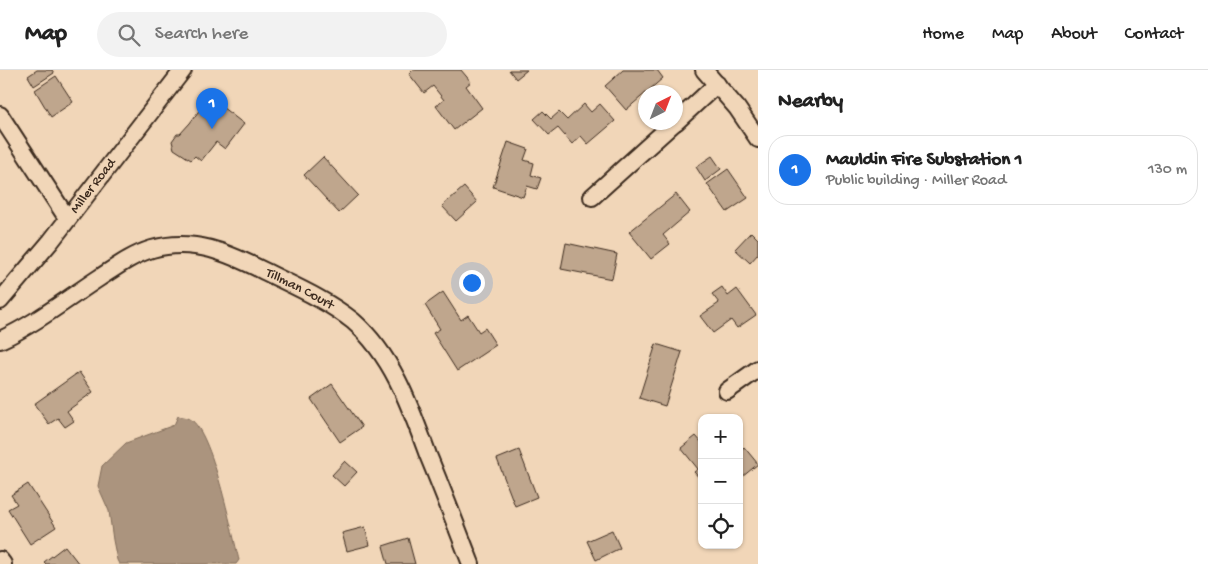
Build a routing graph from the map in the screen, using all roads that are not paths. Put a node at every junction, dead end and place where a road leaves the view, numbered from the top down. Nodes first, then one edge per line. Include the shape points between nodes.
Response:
1 (182, 70) edge
2 (704, 70) edge
3 (717, 84) junction
4 (0, 115) edge
5 (683, 115) edge
6 (666, 130) edge
7 (758, 139) edge
8 (592, 197) dead end
9 (67, 218) junction
10 (0, 301) edge
11 (0, 340) edge
12 (758, 369) edge
13 (727, 390) dead end
14 (0, 560) edge
15 (3, 564) edge
16 (471, 564) edge

1 - 9 street, Miller Road
2 - 3 street
3 - 5 street
3 - 7 street
4 - 9 street
6 - 8 street
9 - 10 street, Miller Road via 30,268
11 - 16 street, Tillman Court via 128,259 151,249 193,245 236,257 341,312 371,340 398,380 407,400
12 - 13 street
14 - 15 street

